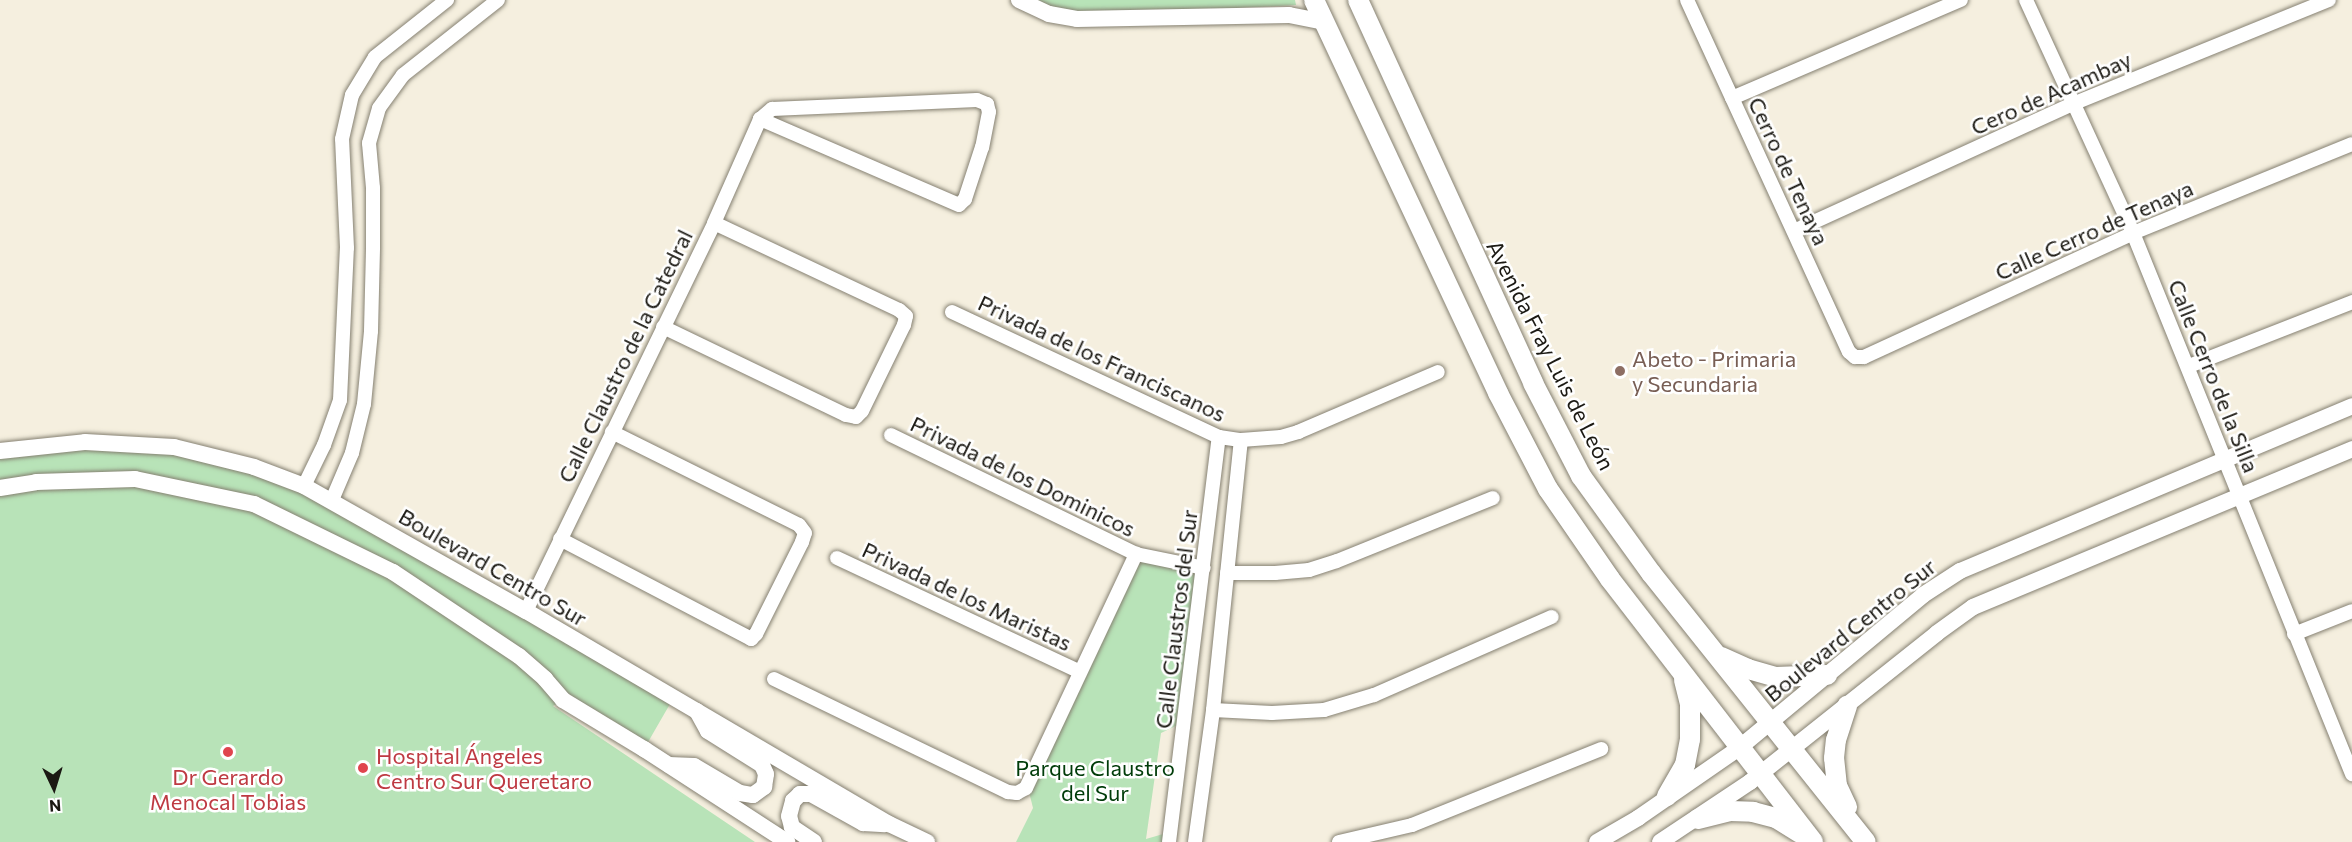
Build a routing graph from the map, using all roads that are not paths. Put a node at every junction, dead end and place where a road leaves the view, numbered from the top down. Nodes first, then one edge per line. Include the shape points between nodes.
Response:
1 (447, 0) edge
2 (498, 0) edge
3 (1018, 0) edge
4 (1314, 0) edge
5 (1358, 0) edge
6 (1687, 0) edge
7 (1961, 0) edge
8 (2026, 0) edge
9 (2329, 0) edge
10 (1325, 22) junction
11 (1732, 98) junction
12 (2075, 103) junction
13 (760, 119) junction
14 (2352, 144) edge
15 (714, 223) junction
16 (1794, 231) junction
17 (2133, 233) junction
18 (373, 247) junction
19 (347, 248) junction
20 (2352, 302) edge
21 (952, 312) dead end
22 (663, 327) junction
23 (1855, 357) joint
24 (2189, 366) junction
25 (1438, 372) dead end
26 (340, 400) junction
27 (364, 404) junction
28 (2352, 406) edge
29 (612, 432) junction
30 (891, 435) dead end
31 (1219, 437) junction
32 (1241, 441) junction
33 (2352, 449) edge
34 (0, 451) edge
35 (2225, 457) junction
36 (304, 486) junction
37 (0, 488) edge
38 (2240, 495) junction
39 (1493, 498) dead end
40 (332, 500) junction
41 (560, 539) junction
42 (1136, 554) junction
43 (837, 558) dead end
44 (1204, 568) junction
45 (1227, 573) junction
46 (526, 611) junction
47 (2352, 611) edge
48 (1552, 617) dead end
49 (1196, 634) junction
50 (2294, 634) junction
51 (1221, 635) junction
52 (1718, 656) junction
53 (1080, 672) junction
54 (1683, 675) junction
55 (1827, 675) junction
56 (774, 679) dead end
57 (1846, 705) junction
58 (1213, 710) junction
59 (697, 711) junction
60 (1770, 723) junction
61 (1739, 748) junction
62 (1601, 749) dead end
63 (1791, 749) junction
64 (669, 765) junction
65 (2351, 767) edge
66 (1760, 774) junction
67 (1667, 796) junction
68 (1698, 819) junction
69 (889, 824) junction
70 (1861, 836) edge
71 (787, 842) edge
72 (814, 842) edge
73 (927, 842) edge
74 (1169, 842) edge
75 (1195, 842) edge
76 (1339, 842) edge
77 (1597, 842) edge
78 (1660, 842) edge
79 (1812, 842) edge

1 - 19 street via 375,57 352,95 342,139
2 - 18 street via 403,75 379,108 369,143
3 - 10 street via 1049,14 1077,19 1289,15
4 - 10 main road
5 - 52 main road, Avenida Fray Luis de León via 1528,373 1581,476 1651,573
6 - 11 street, Cerro de Tenaya
7 - 11 street
8 - 12 street, Calle Cerro de la Silla
9 - 12 street, Cero de Acambay
10 - 54 main road via 1498,393 1548,489
11 - 16 street, Cerro de Tenaya
12 - 16 street, Cero de Acambay
12 - 17 street, Calle Cerro de la Silla
13 - 13 street via 959,205 968,191 989,112 987,104 977,100 772,108
13 - 15 street, Calle Claustro de la Catedral
14 - 17 street, Calle Cerro de Tenaya
15 - 22 street, Calle Claustro de la Catedral
15 - 22 street via 906,316 862,411 856,417 846,415
16 - 23 street, Cerro de Tenaya via 1849,352
17 - 23 street, Calle Cerro de Tenaya via 1864,357
17 - 24 street, Calle Cerro de la Silla
18 - 19 street
18 - 27 street
19 - 26 street
20 - 24 street
21 - 31 street, Privada de los Franciscanos
22 - 29 street, Calle Claustro de la Catedral
24 - 35 street, Calle Cerro de la Silla
25 - 32 street, Privada de los Franciscanos via 1298,432
26 - 27 street
26 - 36 street
27 - 40 street via 352,453
28 - 35 street, Boulevard Centro Sur
29 - 41 street, Calle Claustro de la Catedral
29 - 41 street via 799,525 804,532 802,542 751,639
30 - 42 street, Privada de los Dominicos
31 - 32 street, Privada de los Franciscanos
31 - 44 street, Calle Claustros del Sur
32 - 45 street, Calle Claustros del Sur
33 - 38 street
34 - 36 street, Boulevard Centro Sur via 85,442 174,447 254,467
35 - 38 street, Calle Cerro de la Silla
35 - 55 street, Boulevard Centro Sur via 1960,571 1923,595
36 - 40 street, Boulevard Centro Sur
37 - 64 street via 36,482 135,479 254,504 393,572 519,656 563,700
38 - 50 street, Calle Cerro de la Silla
38 - 57 street via 1973,607
39 - 45 street via 1318,567 1275,573
40 - 46 street, Boulevard Centro Sur
41 - 46 street, Calle Claustro de la Catedral
42 - 44 street, Privada de los Dominicos
42 - 53 street, Privada de los Dominicos
43 - 53 street, Privada de los Maristas
44 - 49 street, Calle Claustros del Sur
45 - 51 street, Calle Claustros del Sur
46 - 59 street, Boulevard Centro Sur
47 - 50 street
48 - 58 street via 1374,695 1324,710
49 - 51 street
49 - 74 street, Calle Claustros del Sur
50 - 65 street, Calle Cerro de la Silla
51 - 58 street, Calle Claustros del Sur
52 - 55 main road via 1776,677
52 - 60 main road, Avenida Fray Luis de León
53 - 56 street, Privada de los Dominicos via 1026,788 1017,793
54 - 61 main road
54 - 67 main road via 1690,704 1690,739 1685,765
55 - 60 street, Boulevard Centro Sur
57 - 63 street
57 - 70 main road via 1834,758 1838,786
58 - 75 street, Calle Claustros del Sur
59 - 64 street via 708,731 762,765 766,774 764,787 753,795 740,793 694,766
59 - 69 street, Boulevard Centro Sur
60 - 61 street, Boulevard Centro Sur
60 - 63 main road, Avenida Fray Luis de León
61 - 66 main road
61 - 67 street, Boulevard Centro Sur
62 - 76 street via 1412,825
63 - 66 street
63 - 70 main road, Avenida Fray Luis de León
64 - 71 street
66 - 68 street
66 - 79 main road
67 - 77 street, Boulevard Centro Sur
68 - 78 street
68 - 79 main road via 1730,811 1753,812 1793,826
69 - 72 street via 863,823 811,794 800,794 792,801 792,827
69 - 73 street, Boulevard Centro Sur

